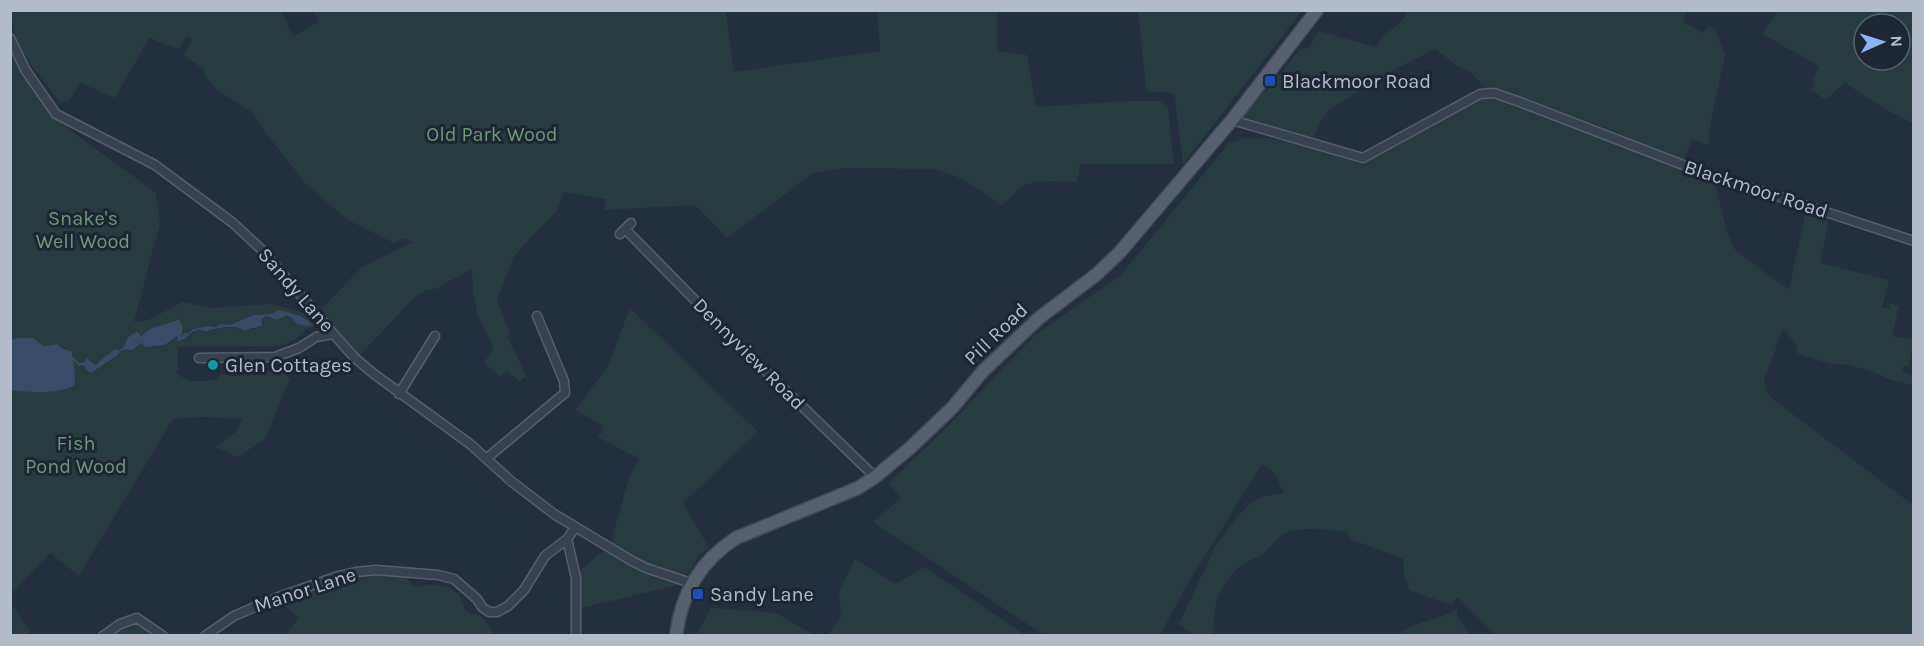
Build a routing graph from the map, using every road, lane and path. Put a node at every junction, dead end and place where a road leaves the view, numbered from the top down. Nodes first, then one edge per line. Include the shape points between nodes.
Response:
1 (1317, 10) edge
2 (10, 38) edge
3 (1232, 120) junction
4 (625, 228) dead end
5 (1914, 241) edge
6 (537, 316) dead end
7 (333, 334) junction
8 (435, 336) dead end
9 (199, 358) dead end
10 (399, 394) junction
11 (487, 458) junction
12 (875, 477) junction
13 (575, 528) junction
14 (567, 539) junction
15 (691, 583) junction
16 (103, 636) edge
17 (163, 636) edge
18 (206, 636) edge
19 (576, 636) edge
20 (676, 636) edge

1 - 3 main road, Pill Road
2 - 7 street, Sandy Lane via 26,71 57,114 155,165 233,223 262,250
3 - 5 street, Blackmoor Road via 1363,158 1479,94 1494,93 1717,178
3 - 12 main road, Pill Road via 1120,252 1039,318 910,448
4 - 12 street, Dennyview Road
6 - 11 street via 564,381 565,393
7 - 9 street via 316,337 275,357
7 - 10 street, Sandy Lane
8 - 10 street
10 - 11 street, Sandy Lane
11 - 13 street, Sandy Lane via 511,481
12 - 15 main road, Pill Road via 858,488 736,538 713,556
13 - 14 street, Manor Lane
13 - 15 street, Sandy Lane via 646,568
14 - 18 street, Manor Lane via 545,556 524,590 497,612 482,607 454,579 376,570 338,576 250,608
14 - 19 street via 576,578
15 - 20 main road, Pill Road
16 - 17 street via 136,618

